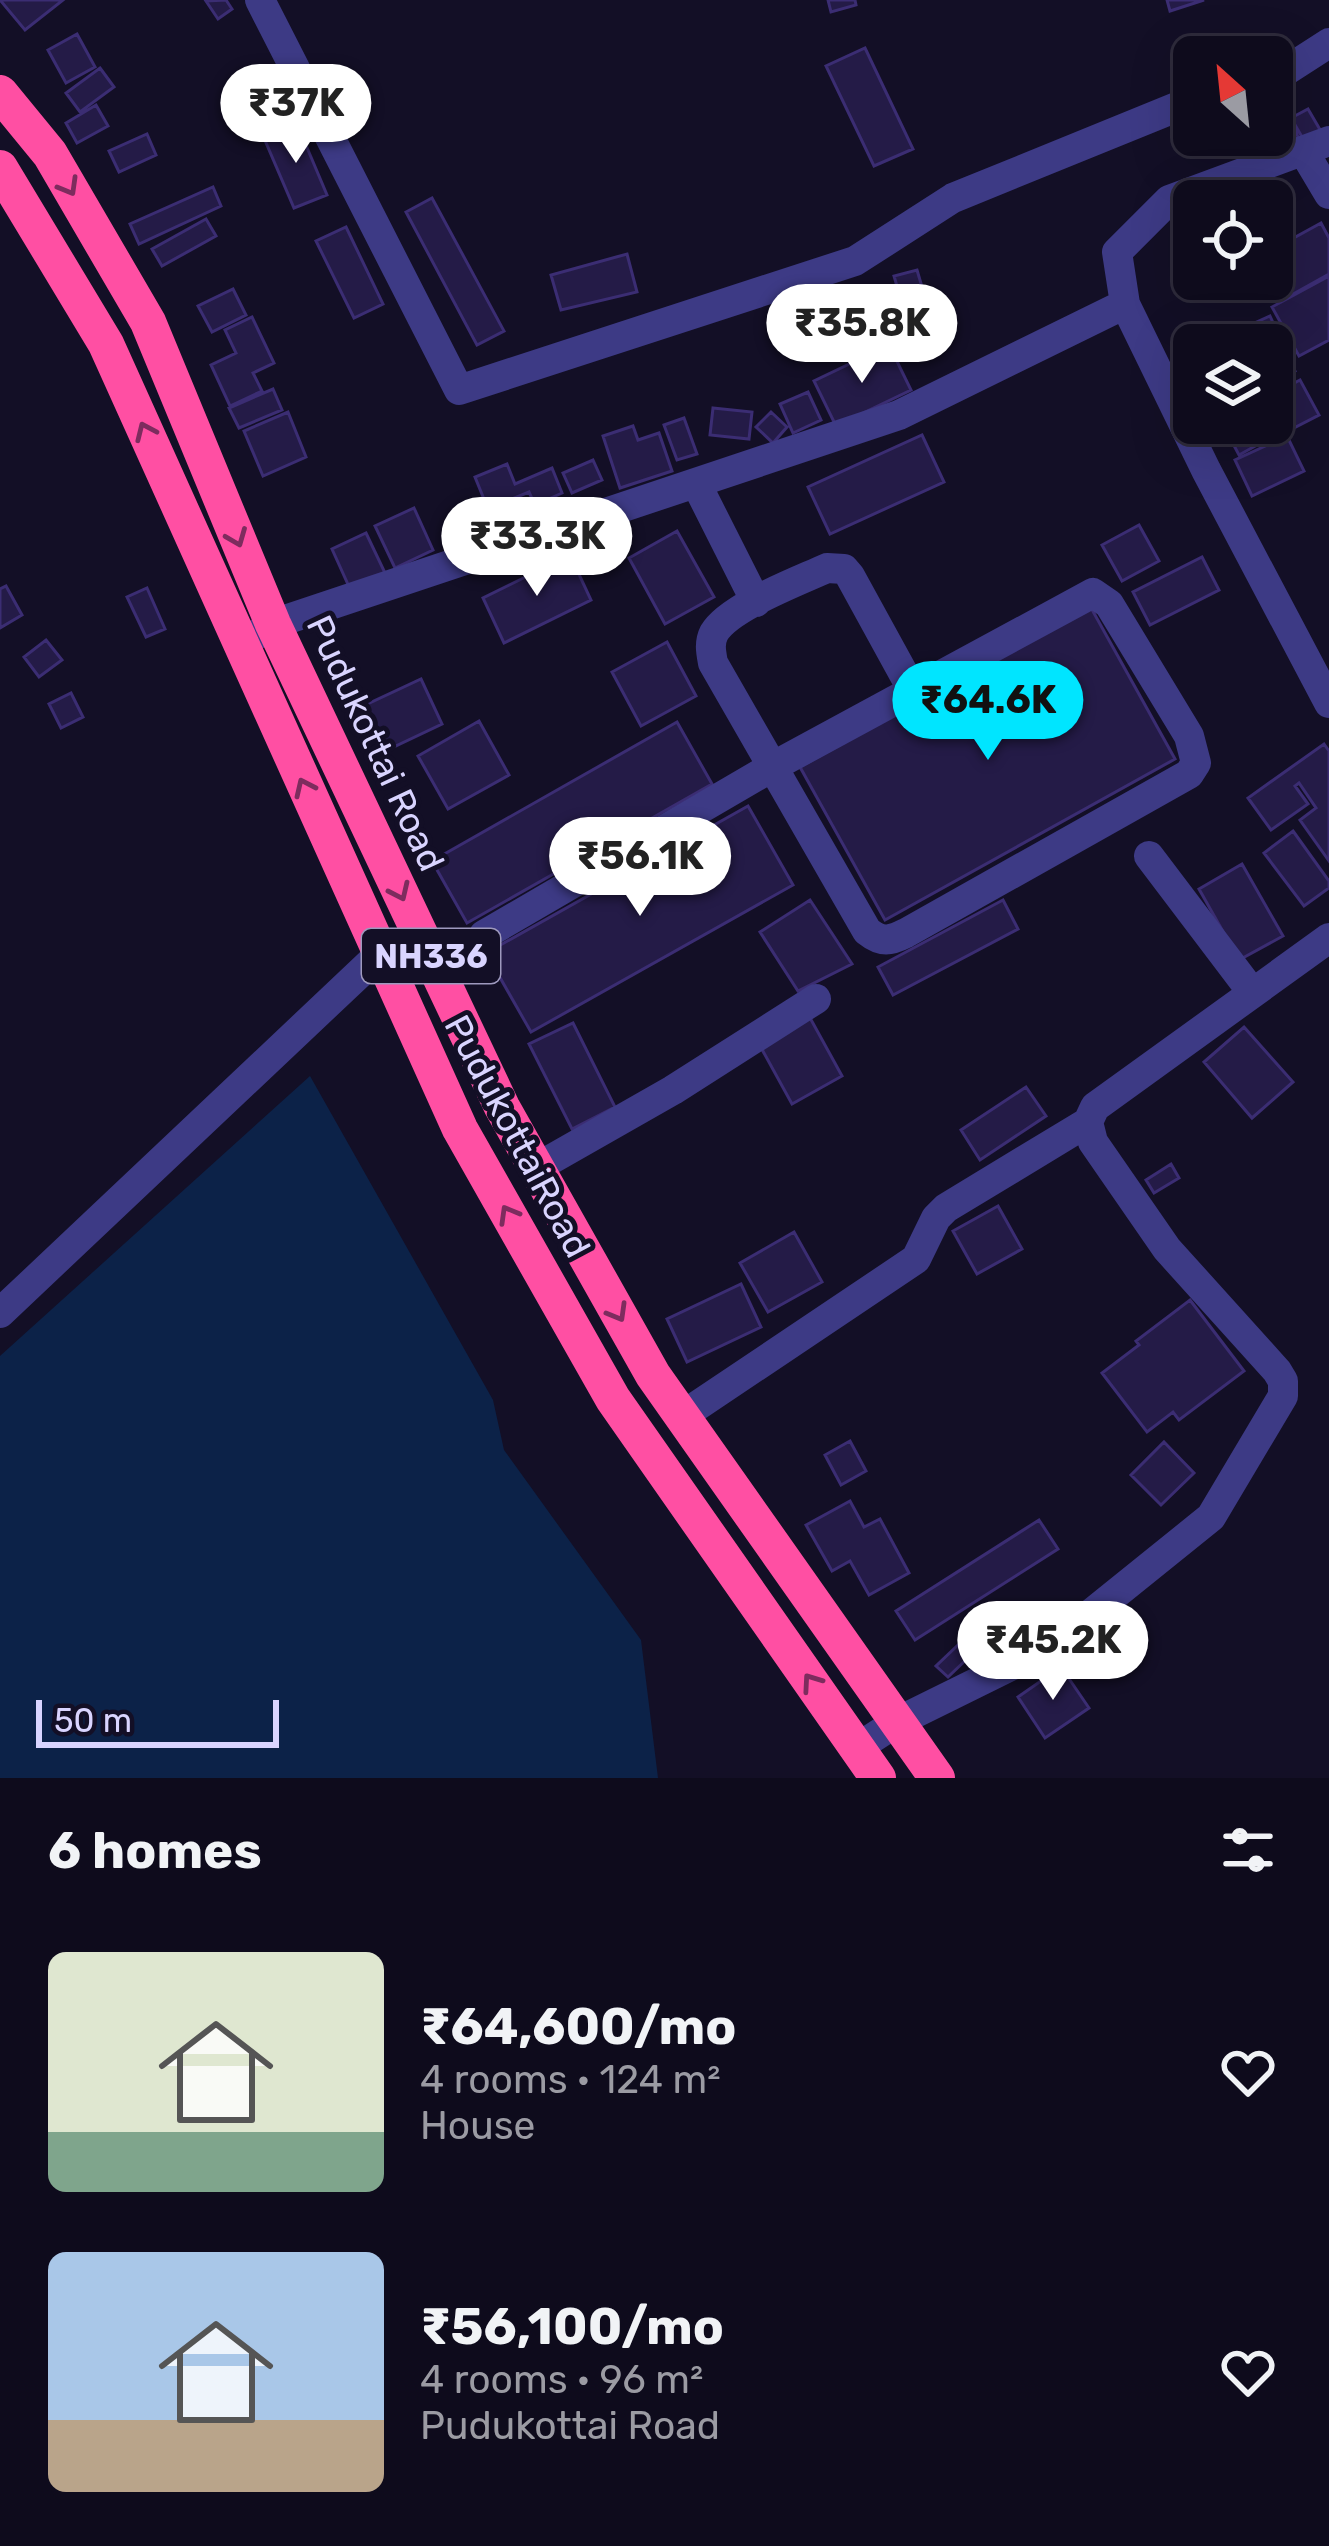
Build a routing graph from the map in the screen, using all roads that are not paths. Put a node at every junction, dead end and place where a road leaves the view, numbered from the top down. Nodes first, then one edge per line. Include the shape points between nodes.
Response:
1 (260, 0) edge
2 (1329, 43) edge
3 (1293, 63) edge
4 (0, 93) edge
5 (1173, 109) edge
6 (1317, 147) edge
7 (4, 180) edge
8 (1329, 194) edge
9 (1125, 304) junction
10 (697, 483) junction
11 (756, 602) junction
12 (273, 624) junction
13 (239, 646) junction
14 (912, 689) junction
15 (1329, 703) edge
16 (772, 767) junction
17 (1149, 856) dead end
18 (484, 935) dead end
19 (1329, 938) edge
20 (436, 967) junction
21 (387, 970) junction
22 (1252, 992) junction
23 (816, 999) dead end
24 (1088, 1121) junction
25 (536, 1168) junction
26 (0, 1313) edge
27 (682, 1416) junction
28 (897, 1722) junction
29 (857, 1748) junction
30 (878, 1778) edge
31 (937, 1778) edge

1 - 5 street via 459,390 855,261 953,198
2 - 3 street
4 -> 12 highway, Pudukottai Road / NH336 via 50,154 148,322
6 - 8 street
6 - 9 street via 1169,200 1118,252
13 -> 7 highway, PudukottaiRoad / NH336 via 106,344
9 - 10 street via 899,416
9 - 15 street
10 - 11 street
10 - 12 street
11 - 14 street via 827,568 844,569
11 - 16 street via 722,624 710,647
12 - 13 street
12 -> 20 highway, Pudukottai Road / NH336
21 -> 13 highway, PudukottaiRoad / NH336
14 - 16 street
14 - 16 street via 1093,593 1109,604 1178,717 1196,763 892,941 868,931
16 - 18 street
17 - 22 street
19 - 22 street
20 - 21 highway
20 - 25 highway, Pudukottai Road / NH336
21 - 26 street
29 -> 21 highway, PudukottaiRoad / NH336 via 613,1400 460,1129
22 - 24 street via 1095,1107
23 - 25 street
24 - 27 street via 946,1208 916,1258
24 - 28 street via 1167,1249 1277,1371 1283,1396 1211,1516 1051,1646
25 -> 27 highway, Pudukottai Road / NH336
27 - 28 highway, Pudukottai Road / NH336
28 - 29 street
28 - 31 highway, Pudukottai Road / NH336
29 - 30 highway, PudukottaiRoad / NH336

